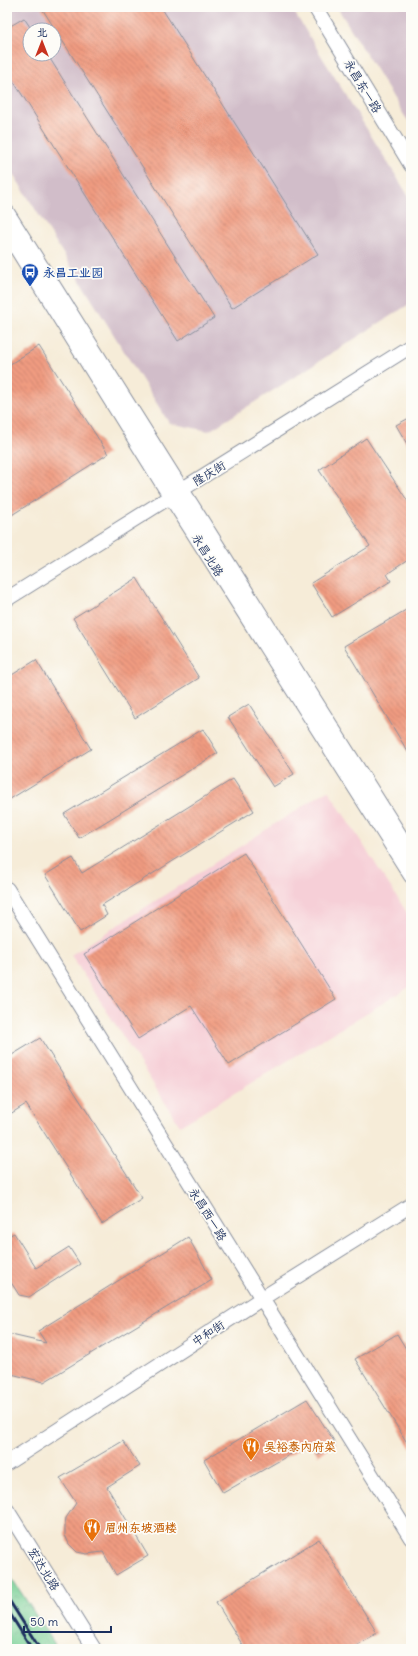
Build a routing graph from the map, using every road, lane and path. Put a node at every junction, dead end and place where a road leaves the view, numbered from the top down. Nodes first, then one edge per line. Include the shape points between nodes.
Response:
1 (314, 7) edge
2 (411, 165) edge
3 (7, 212) edge
4 (7, 233) edge
5 (411, 346) edge
6 (176, 493) junction
7 (7, 599) edge
8 (411, 854) edge
9 (411, 876) edge
10 (7, 889) edge
11 (411, 1205) edge
12 (261, 1299) junction
13 (7, 1463) edge
14 (7, 1510) edge
15 (411, 1538) edge
16 (94, 1649) edge

1 - 2 street, 永昌东一路
3 - 6 street, 永昌北路
4 - 6 street, 永昌北路
5 - 6 street, 隆庆街
6 - 7 street, 隆庆街
6 - 8 street, 永昌北路
6 - 9 street, 永昌北路
10 - 12 street, 永昌西一路
11 - 12 street, 中和街
12 - 13 street, 中和街
12 - 15 street, 永昌西一路
14 - 16 street, 宏达北路

